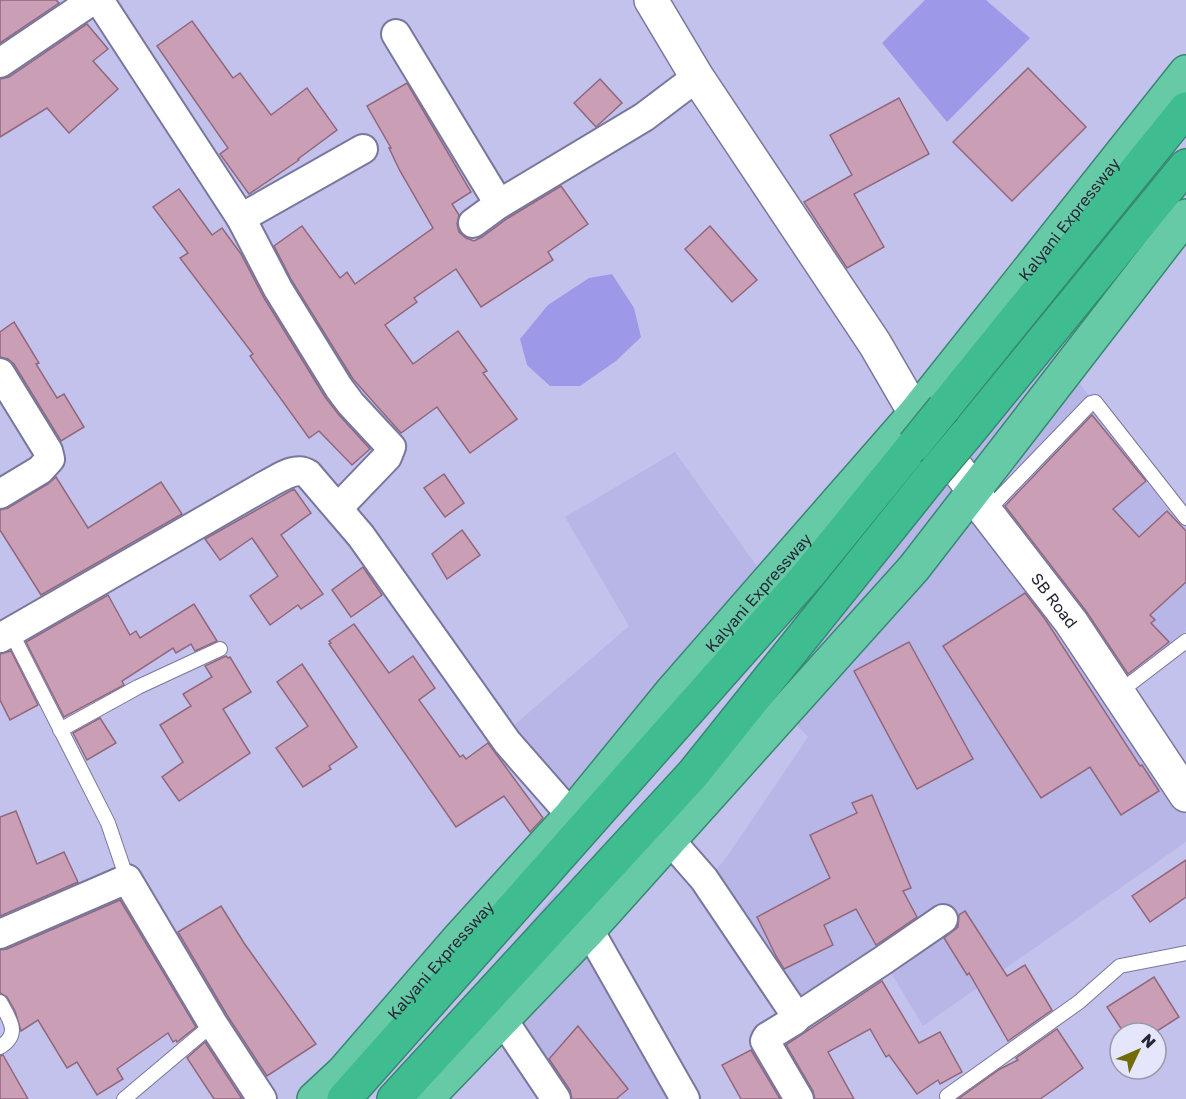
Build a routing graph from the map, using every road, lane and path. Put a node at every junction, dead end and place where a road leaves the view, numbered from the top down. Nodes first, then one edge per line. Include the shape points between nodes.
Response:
1 (93, 0) edge
2 (99, 0) edge
3 (658, 3) edge
4 (396, 34) dead end
5 (0, 63) edge
6 (1186, 72) edge
7 (697, 77) junction
8 (1186, 110) edge
9 (363, 149) dead end
10 (1186, 166) edge
11 (499, 204) junction
12 (1186, 216) edge
13 (241, 218) junction
14 (473, 223) dead end
15 (0, 373) edge
16 (930, 410) junction
17 (0, 494) edge
18 (980, 502) junction
19 (339, 507) junction
20 (1186, 518) edge
21 (5, 636) edge
22 (1186, 641) edge
23 (220, 649) dead end
24 (1118, 693) junction
25 (60, 730) junction
26 (1186, 795) edge
27 (571, 815) junction
28 (669, 839) junction
29 (127, 879) junction
30 (943, 919) dead end
31 (589, 930) junction
32 (0, 934) edge
33 (1186, 953) edge
34 (0, 1002) edge
35 (797, 1017) junction
36 (502, 1020) junction
37 (213, 1024) junction
38 (0, 1047) edge
39 (946, 1096) dead end
40 (124, 1099) edge
41 (262, 1099) edge
42 (314, 1099) edge
43 (344, 1099) edge
44 (394, 1099) edge
45 (426, 1099) edge
46 (556, 1099) edge
47 (685, 1099) edge
48 (799, 1099) edge

1 - 5 street
2 - 13 street
3 - 7 street, SB Road
4 - 11 street
6 - 16 highway, Kalyani Expressway
7 - 11 street via 644,117
7 - 16 street, SB Road via 875,344
8 - 16 highway
9 - 13 street
10 - 44 highway, bridge via 693,774
11 - 14 street
12 - 18 highway
13 - 19 street via 278,289 339,388 391,447 387,457
15 - 17 street via 50,459 40,470
16 - 18 street, SB Road
16 - 27 highway, Kalyani Expressway via 673,690
16 - 43 highway, bridge via 914,446 809,574
18 - 20 lane via 1095,402
18 - 24 street, SB Road via 1071,622
18 - 28 highway via 914,568
19 - 21 street via 308,474 296,471
19 - 27 street via 507,742
21 - 25 lane
22 - 24 lane
23 - 25 lane via 138,687
24 - 26 street, SB Road
25 - 29 lane via 108,823
27 - 42 highway, Kalyani Expressway
28 - 31 highway
28 - 35 street via 704,879
29 - 32 street
29 - 37 street
30 - 35 street
31 - 36 highway
31 - 47 street
33 - 39 lane via 1120,966 1079,1002
34 - 38 lane via 13,1032 9,1042
35 - 48 street via 765,1041
36 - 45 highway
36 - 46 street
37 - 40 lane
37 - 41 street

